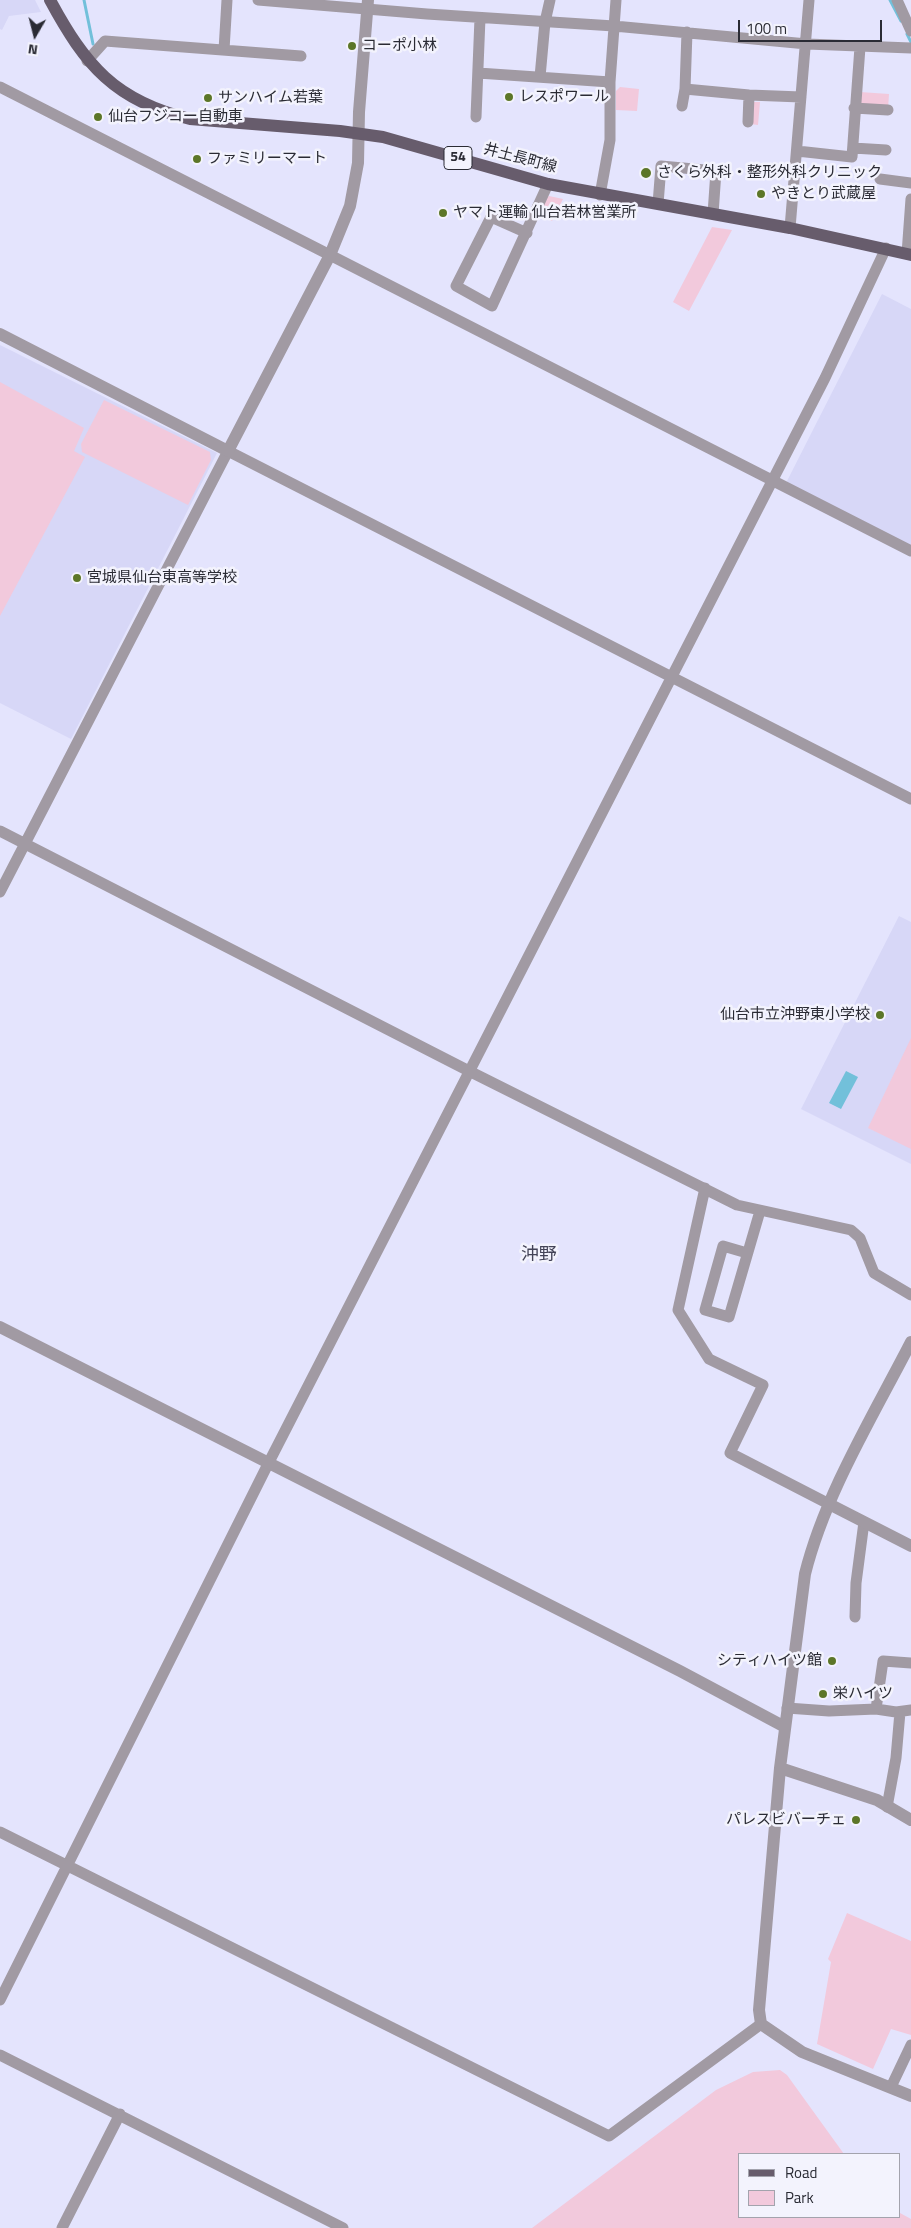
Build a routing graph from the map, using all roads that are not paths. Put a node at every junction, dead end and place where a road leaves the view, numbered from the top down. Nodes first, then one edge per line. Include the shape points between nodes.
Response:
1 (50, 0) edge
2 (227, 0) edge
3 (264, 0) edge
4 (550, 0) edge
5 (616, 0) edge
6 (809, 0) edge
7 (897, 0) edge
8 (367, 4) edge
9 (480, 18) junction
10 (545, 22) junction
11 (614, 26) junction
12 (911, 31) edge
13 (687, 32) junction
14 (807, 44) junction
15 (860, 46) junction
16 (909, 48) edge
17 (224, 50) junction
18 (301, 56) dead end
19 (87, 61) junction
20 (478, 72) junction
21 (540, 77) junction
22 (610, 82) junction
23 (0, 87) edge
24 (685, 89) junction
25 (749, 95) junction
26 (801, 97) junction
27 (682, 106) dead end
28 (854, 108) junction
29 (888, 110) dead end
30 (476, 117) dead end
31 (748, 122) dead end
32 (358, 133) junction
33 (853, 148) junction
34 (886, 150) dead end
35 (797, 151) junction
36 (880, 179) dead end
37 (548, 184) junction
38 (911, 184) edge
39 (600, 195) junction
40 (911, 198) edge
41 (658, 204) junction
42 (713, 214) junction
43 (790, 228) junction
44 (527, 233) junction
45 (886, 248) junction
46 (330, 255) junction
47 (909, 255) edge
48 (0, 334) edge
49 (228, 451) junction
50 (771, 481) junction
51 (911, 550) edge
52 (670, 677) junction
53 (911, 799) edge
54 (0, 831) edge
55 (24, 844) junction
56 (0, 892) edge
57 (469, 1071) junction
58 (705, 1188) junction
59 (760, 1211) junction
60 (747, 1253) junction
61 (911, 1295) edge
62 (0, 1327) edge
63 (911, 1342) edge
64 (268, 1464) junction
65 (829, 1504) junction
66 (864, 1522) junction
67 (911, 1546) edge
68 (855, 1617) dead end
69 (911, 1663) edge
70 (787, 1708) junction
71 (876, 1709) junction
72 (906, 1711) edge
73 (785, 1727) junction
74 (780, 1768) junction
75 (887, 1807) junction
76 (911, 1820) edge
77 (0, 1832) edge
78 (68, 1867) junction
79 (0, 2000) edge
80 (761, 2024) junction
81 (911, 2045) edge
82 (0, 2055) edge
83 (891, 2087) junction
84 (911, 2096) edge
85 (120, 2114) junction
86 (62, 2228) edge
87 (343, 2228) edge

1 - 19 main road, 井土長町線 / 54
2 - 17 street
3 - 8 street
4 - 10 street
5 - 11 street
6 - 14 street
7 - 12 street
8 - 9 street
8 - 32 street
9 - 10 street
9 - 20 street
10 - 11 street
10 - 21 street
11 - 13 street
11 - 22 street
13 - 14 street
13 - 24 street
14 - 15 street
14 - 26 street
15 - 16 street
15 - 28 street
17 - 18 street
17 - 19 street via 104,41
19 - 32 main road, 井土長町線 / 54 via 121,90 174,116 190,120
20 - 21 street
20 - 30 street
21 - 22 street
22 - 39 street via 610,140
23 - 46 street
24 - 25 street
24 - 27 street
25 - 26 street
25 - 31 street
26 - 35 street
28 - 29 street
28 - 33 street
32 - 37 main road, 井土長町線 / 54 via 401,141
32 - 46 street via 358,163 350,206
33 - 34 street
33 - 35 street via 852,157
35 - 43 street
36 - 38 street
37 - 39 main road, 井土長町線 / 54
37 - 44 street
39 - 41 main road, 井土長町線 / 54
40 - 47 street
41 - 42 main road, 井土長町線 / 54
41 - 42 street via 661,166 716,171
42 - 43 main road, 井土長町線 / 54
43 - 45 main road, 井土長町線 / 54
44 - 44 street via 492,306 456,286 491,217
45 - 47 main road, 井土長町線 / 54
45 - 50 street
46 - 49 street
46 - 50 street
48 - 49 street
49 - 52 street
49 - 55 street
50 - 51 street
50 - 52 street
52 - 53 street
52 - 57 street
54 - 55 street
55 - 56 street
55 - 57 street
57 - 58 street
57 - 64 street
58 - 59 street via 737,1205
58 - 65 street via 678,1310 709,1360 763,1386 730,1453
59 - 60 street
59 - 61 street via 852,1230 860,1238 874,1272
60 - 60 street via 729,1317 705,1310 723,1246
62 - 64 street
63 - 65 street
64 - 73 street
64 - 78 street
65 - 66 street
65 - 70 street via 811,1548 805,1574
66 - 67 street
66 - 68 street
69 - 71 street via 883,1661
70 - 71 street via 830,1711
70 - 73 street
71 - 72 street
72 - 75 street
73 - 74 street
74 - 75 street via 877,1800
74 - 80 street via 760,1976
75 - 76 street
77 - 78 street
78 - 79 street
78 - 80 street via 610,2136
80 - 83 street via 802,2052
81 - 83 street
82 - 85 street
83 - 84 street
85 - 86 street
85 - 87 street

